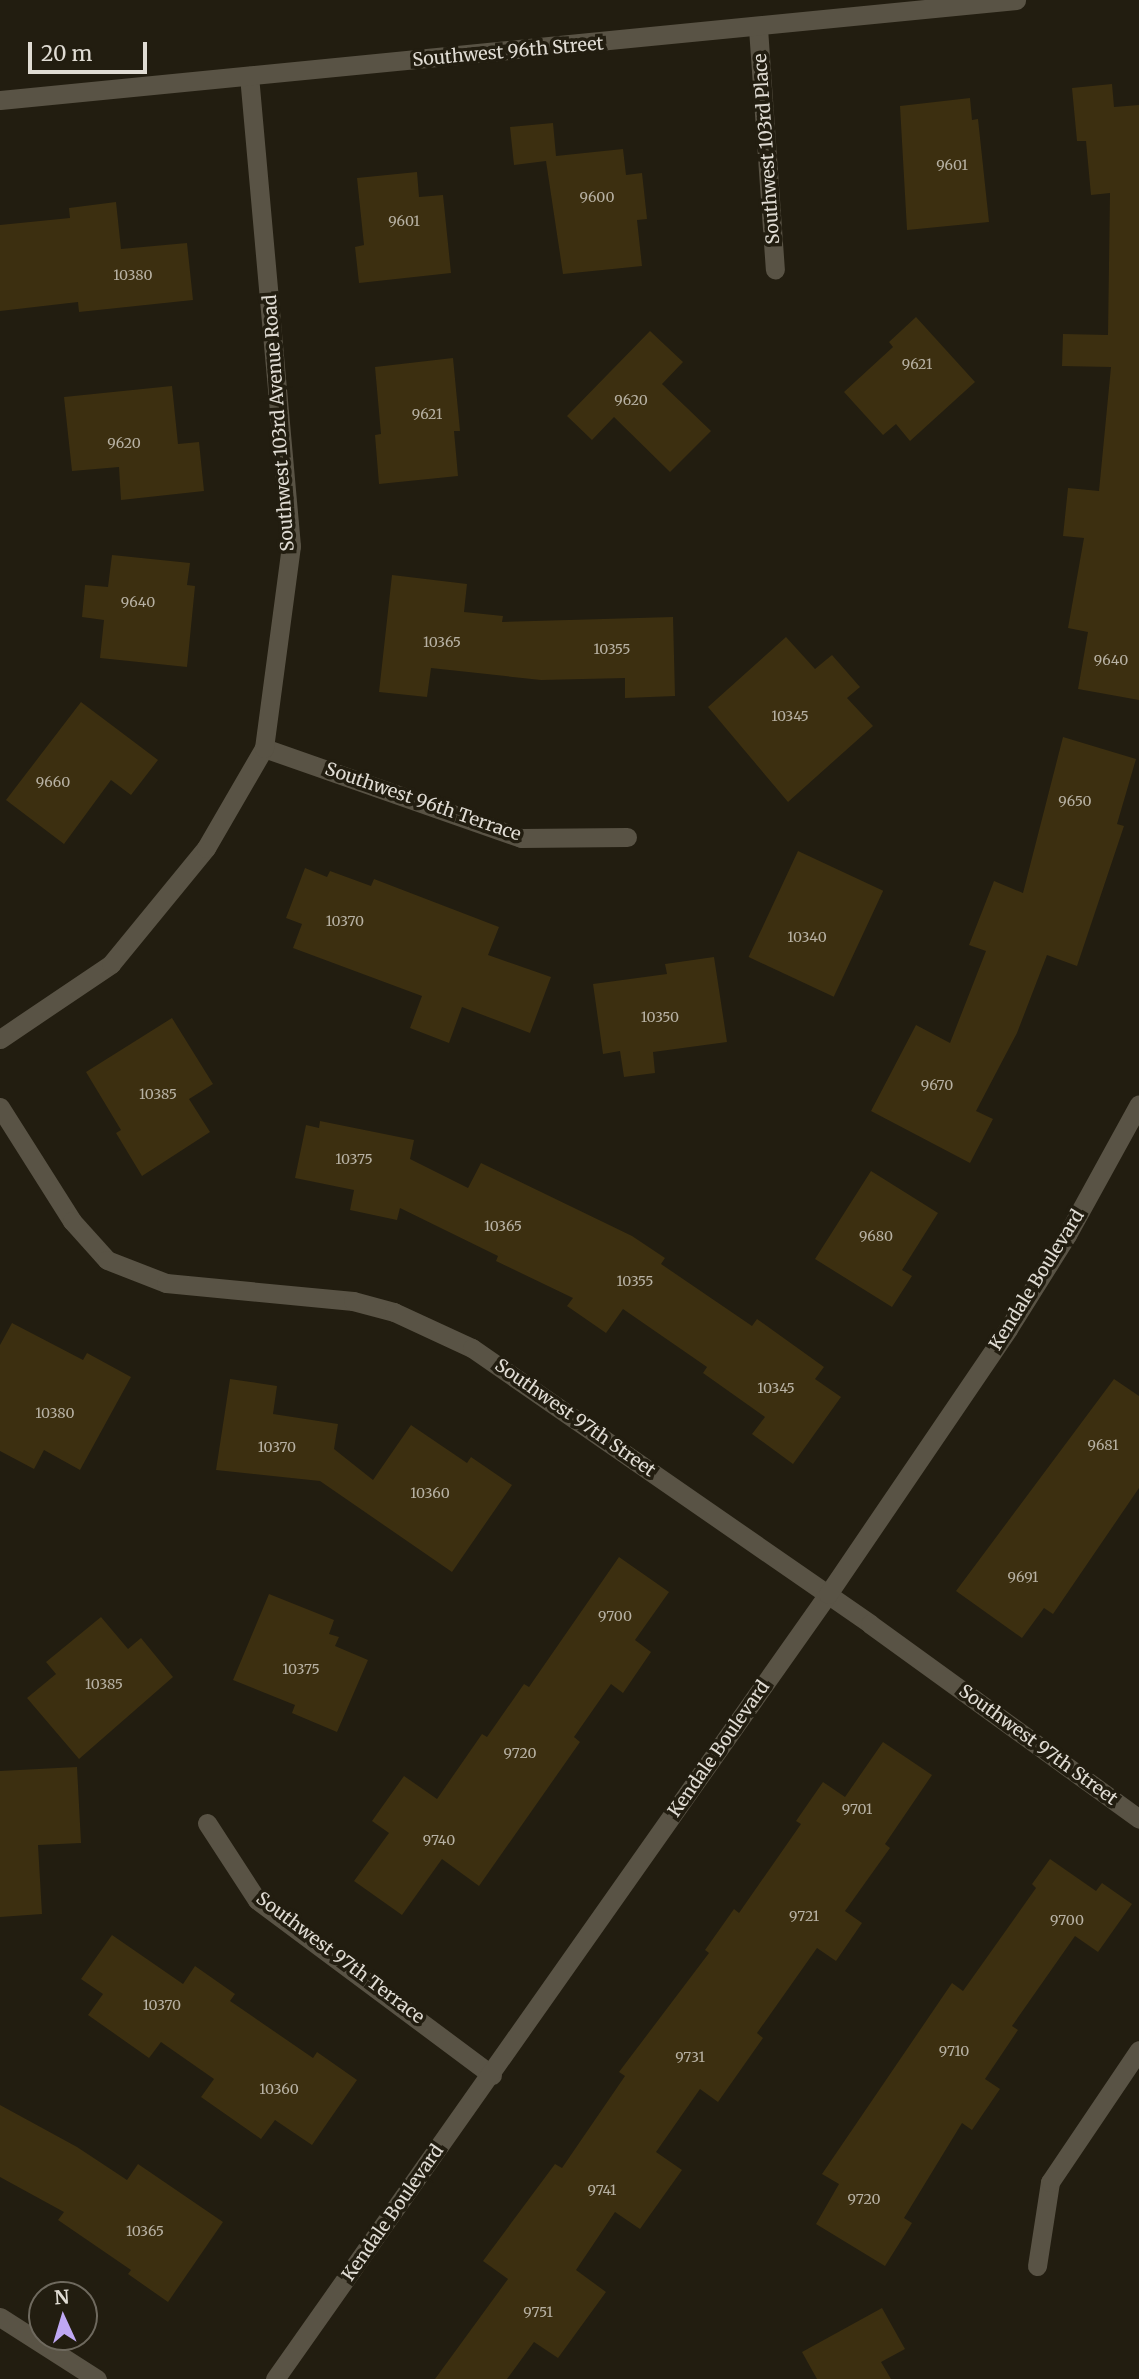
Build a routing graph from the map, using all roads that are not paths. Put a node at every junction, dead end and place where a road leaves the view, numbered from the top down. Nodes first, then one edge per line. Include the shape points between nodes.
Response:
1 (1016, 0) edge
2 (758, 28) junction
3 (249, 76) junction
4 (0, 100) edge
5 (775, 269) dead end
6 (264, 748) junction
7 (627, 837) dead end
8 (0, 1039) edge
9 (1139, 1104) edge
10 (0, 1107) edge
11 (828, 1594) junction
12 (1139, 1819) edge
13 (207, 1823) dead end
14 (1139, 2050) edge
15 (492, 2075) junction
16 (1037, 2266) dead end
17 (0, 2317) edge
18 (97, 2379) edge
19 (275, 2379) edge

1 - 2 street, Southwest 96th Street
2 - 3 street, Southwest 96th Street
2 - 5 street, Southwest 103rd Place
3 - 4 street, Southwest 96th Street
3 - 6 street, Southwest 103rd Avenue Road via 291,546
6 - 7 street, Southwest 96th Terrace via 520,838
6 - 8 street, Southwest 103rd Avenue Road via 206,848 111,964
9 - 11 street, Kendale Boulevard via 1016,1317
10 - 11 street, Southwest 97th Street via 72,1221 107,1260 166,1283 353,1301 430,1328 510,1371
11 - 12 street, Southwest 97th Street
11 - 15 street, Kendale Boulevard
13 - 15 street, Southwest 97th Terrace via 257,1900
14 - 16 street via 1050,2182
15 - 19 street, Kendale Boulevard
17 - 18 street

